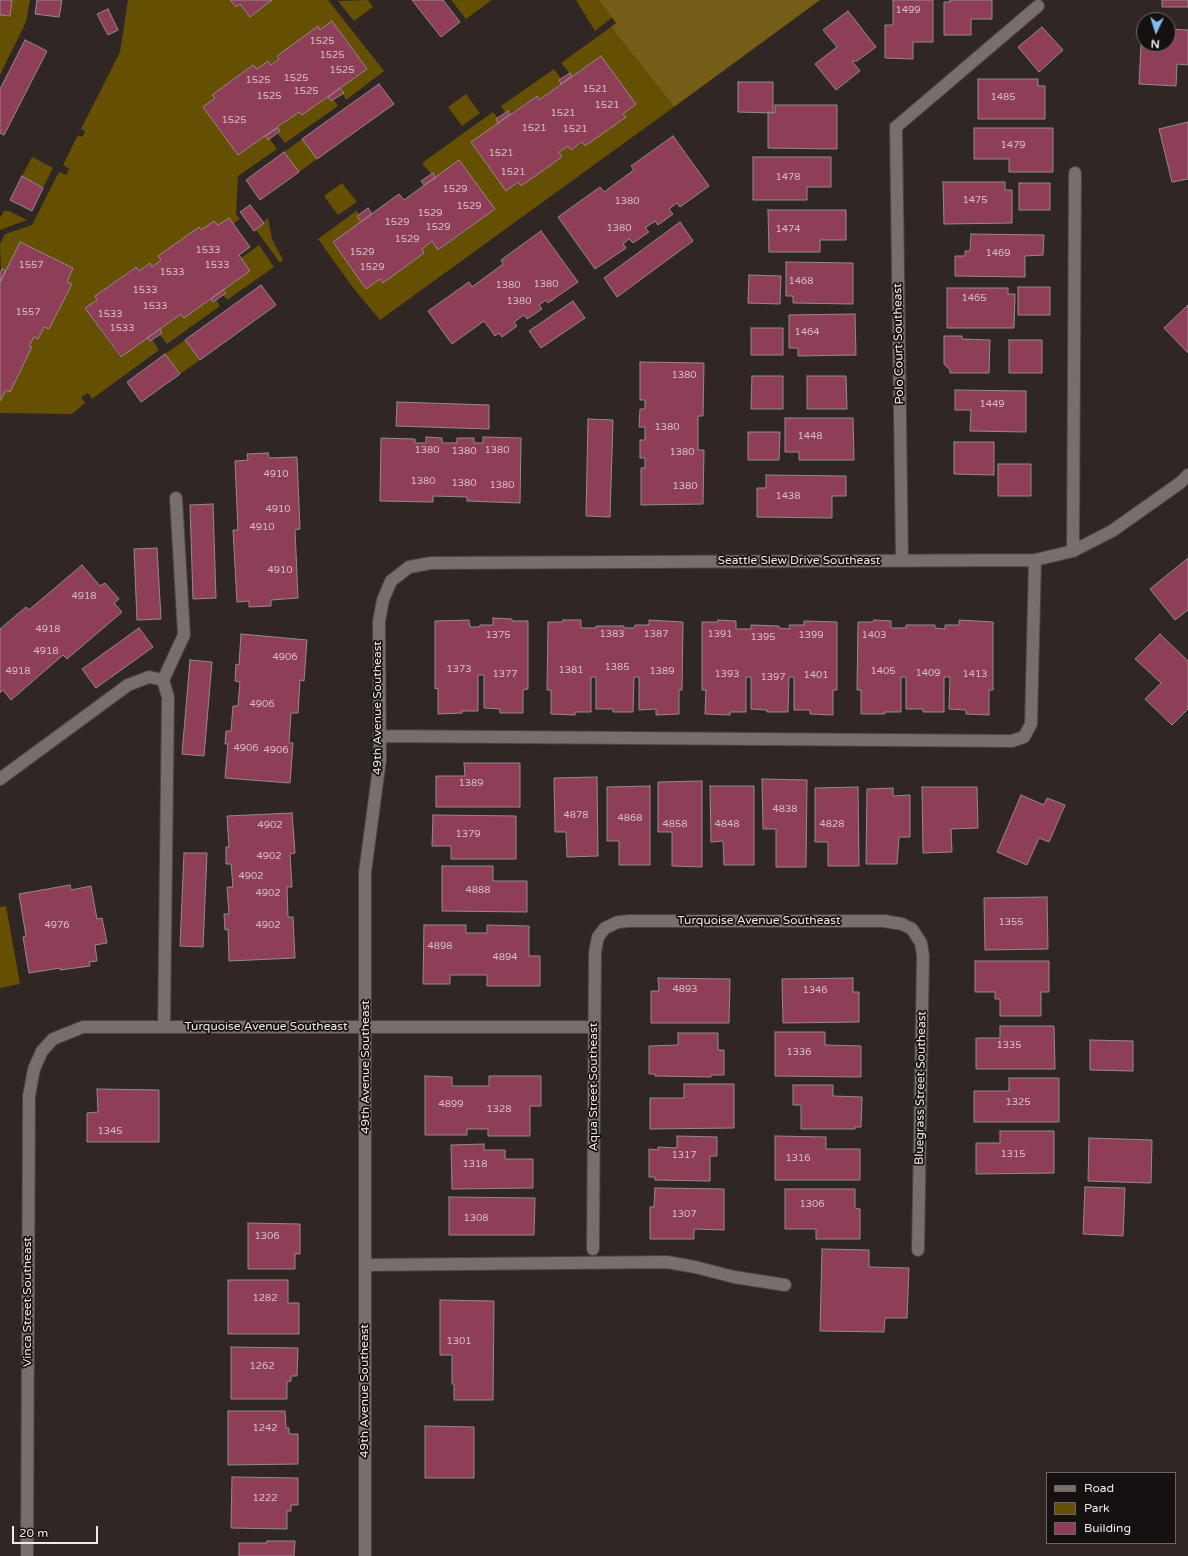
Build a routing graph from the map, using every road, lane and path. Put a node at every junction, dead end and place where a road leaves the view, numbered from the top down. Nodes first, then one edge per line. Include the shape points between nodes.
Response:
1 (1038, 6) dead end
2 (1075, 173) dead end
3 (1188, 475) edge
4 (176, 498) dead end
5 (1073, 551) junction
6 (1035, 560) junction
7 (902, 561) junction
8 (391, 581) joint
9 (163, 680) junction
10 (379, 736) junction
11 (0, 779) edge
12 (605, 928) joint
13 (912, 930) joint
14 (164, 1027) junction
15 (366, 1027) junction
16 (595, 1027) junction
17 (42, 1051) joint
18 (593, 1250) dead end
19 (918, 1250) dead end
20 (365, 1264) junction
21 (785, 1285) dead end
22 (27, 1556) edge
23 (365, 1556) edge

1 - 7 street, Polo Court Southeast via 896,127
2 - 5 street
3 - 5 street, Seattle Slew Drive Southeast via 1112,531
4 - 9 street via 184,635
5 - 6 street, Seattle Slew Drive Southeast
6 - 7 street, Seattle Slew Drive Southeast
6 - 10 street via 1031,724 1024,736 1012,742
7 - 8 street, Seattle Slew Drive Southeast via 431,563 409,567
8 - 10 street, 49th Avenue Southeast via 378,621
9 - 11 street via 149,677 128,685
9 - 14 street via 168,697
10 - 15 street, 49th Avenue Southeast via 378,778 365,872
12 - 13 street, Turquoise Avenue Southeast via 618,922 630,921 884,921 902,924
12 - 16 street, Aqua Street Southeast via 598,937 595,952
13 - 19 street, Bluegrass Street Southeast via 921,943 923,956
14 - 15 street, Turquoise Avenue Southeast
14 - 17 street, Turquoise Avenue Southeast via 83,1027 53,1039
15 - 16 street, Turquoise Avenue Southeast
15 - 20 street, 49th Avenue Southeast
16 - 18 street, Aqua Street Southeast
17 - 22 street, Vinca Street Southeast via 34,1069 29,1096
20 - 21 street via 667,1262
20 - 23 street, 49th Avenue Southeast

